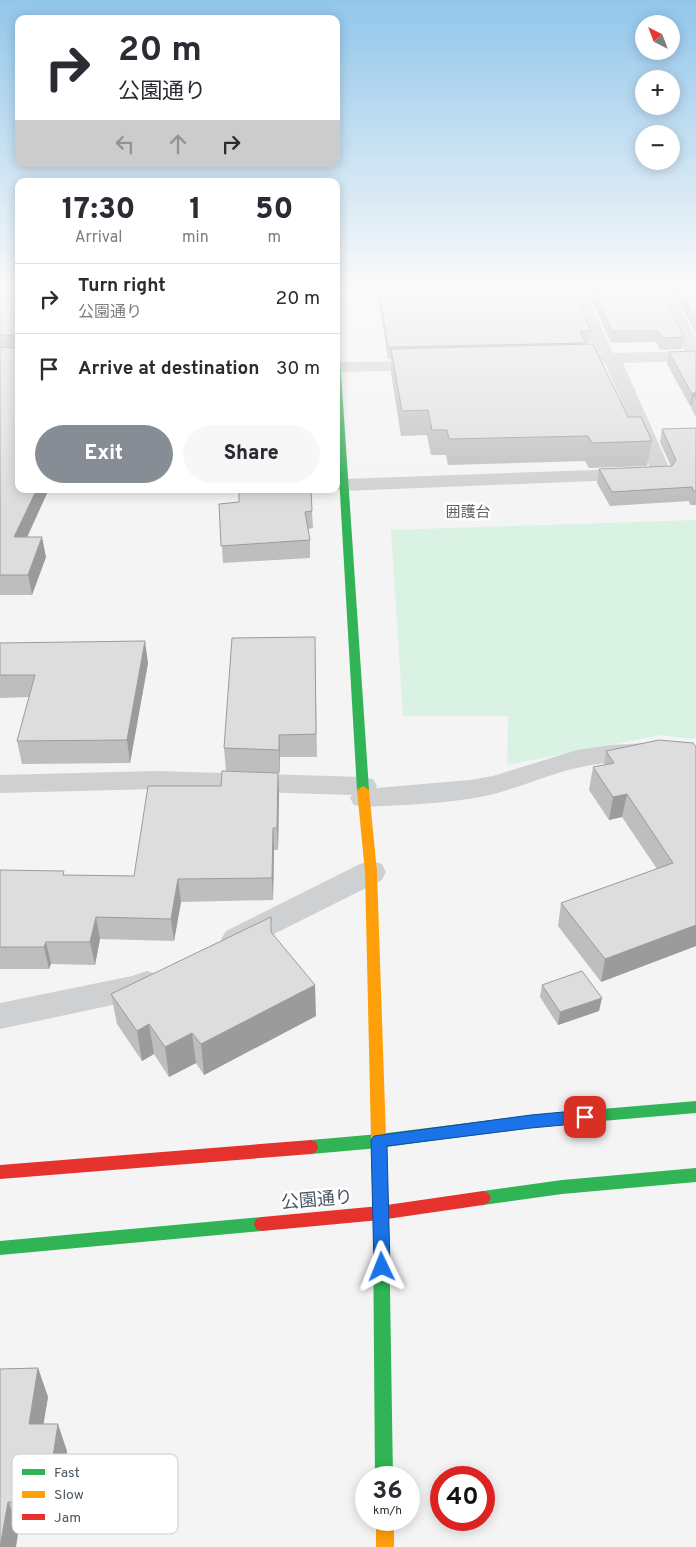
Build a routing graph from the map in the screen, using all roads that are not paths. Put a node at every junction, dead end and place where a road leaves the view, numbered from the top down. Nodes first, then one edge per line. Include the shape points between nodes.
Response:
1 (628, 358) edge
2 (603, 359) joint
3 (449, 365) edge
4 (340, 367) edge
5 (340, 418) edge
6 (344, 485) junction
7 (696, 756) edge
8 (0, 784) edge
9 (363, 792) junction
10 (371, 872) junction
11 (208, 953) edge
12 (173, 971) edge
13 (0, 1016) edge
14 (696, 1107) edge
15 (379, 1140) junction
16 (0, 1172) edge
17 (696, 1175) edge
18 (380, 1213) junction
19 (0, 1248) edge
20 (384, 1466) edge
21 (385, 1531) edge
22 (385, 1547) edge

1 - 2 street
2 - 6 street via 662,474
3 - 4 street
5 - 6 street
6 - 9 street
7 - 9 street via 664,751 590,756 487,787 451,793
8 - 9 street via 155,780
9 - 10 street
10 - 11 street
10 - 15 street
12 - 13 street via 138,988
14 - 15 street via 531,1121
15 - 16 street
15 - 18 street
17 - 18 street, 公園通り via 562,1187
18 - 19 street, 公園通り
18 - 20 street
21 - 22 street

